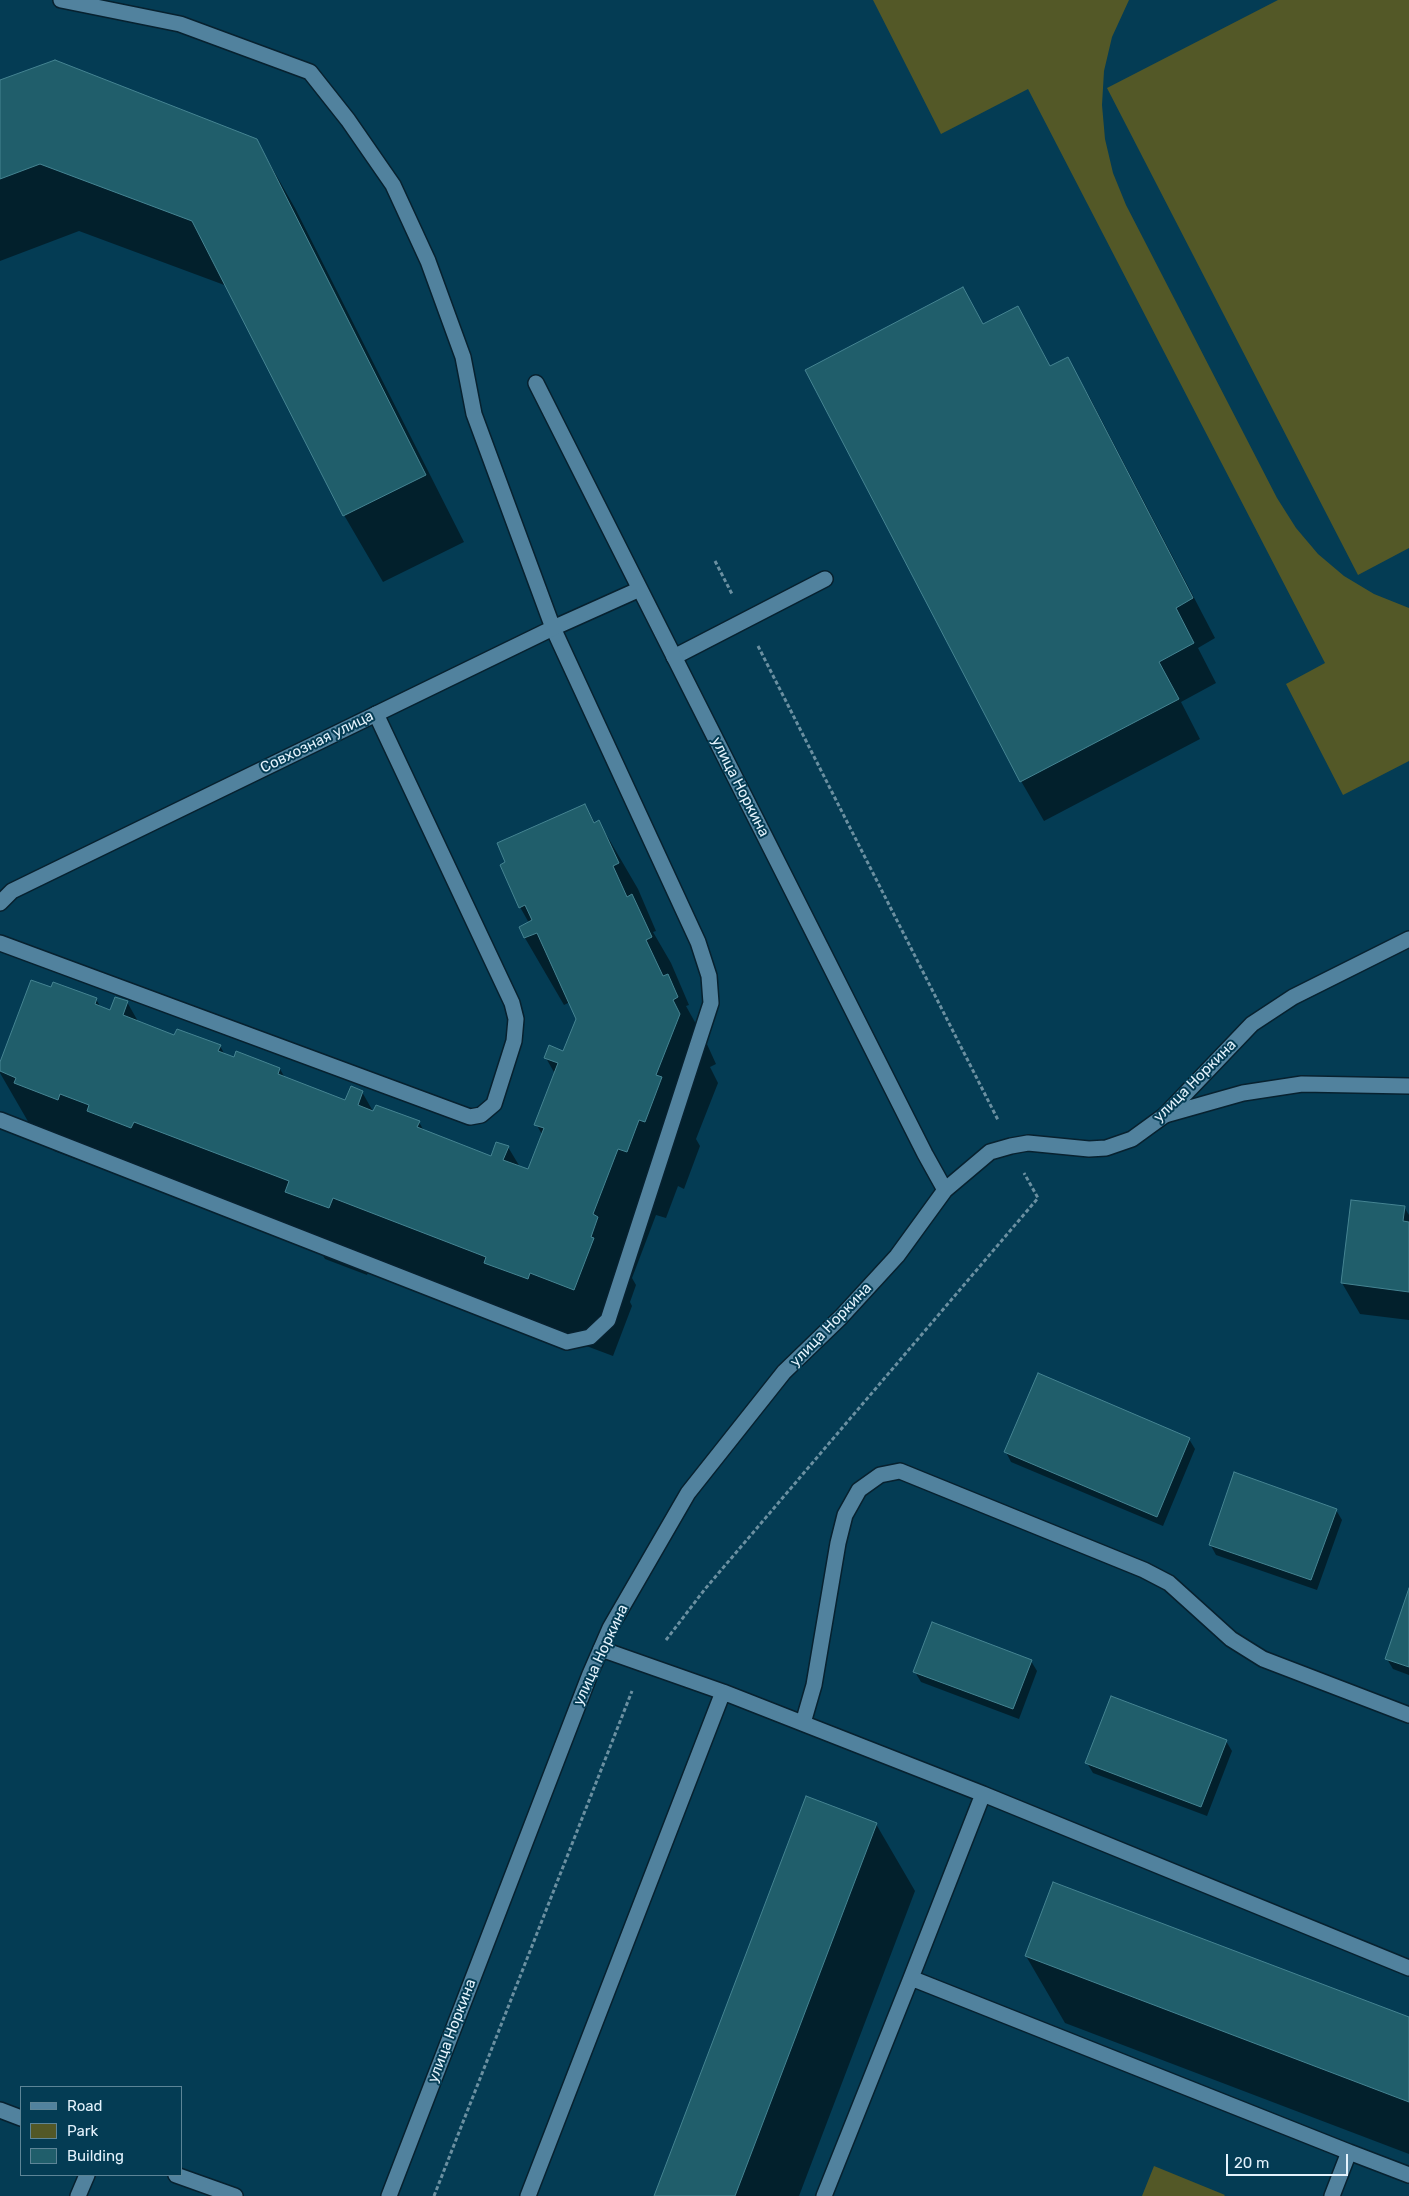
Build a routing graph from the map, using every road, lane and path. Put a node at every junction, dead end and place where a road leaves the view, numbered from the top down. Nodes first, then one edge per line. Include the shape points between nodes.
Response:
1 (61, 0) edge
2 (536, 383) dead end
3 (825, 579) dead end
4 (640, 589) junction
5 (553, 628) junction
6 (674, 657) junction
7 (376, 714) junction
8 (0, 903) edge
9 (1409, 939) edge
10 (0, 944) edge
11 (1409, 1086) edge
12 (1165, 1115) junction
13 (0, 1120) edge
14 (945, 1190) junction
15 (601, 1649) junction
16 (723, 1692) junction
17 (1409, 1715) edge
18 (803, 1723) junction
19 (983, 1794) junction
20 (1409, 1968) edge
21 (911, 1978) junction
22 (0, 2110) edge
23 (20, 2118) edge
24 (1349, 2152) junction
25 (1409, 2175) edge
26 (87, 2176) edge
27 (179, 2176) edge
28 (78, 2196) edge
29 (235, 2196) edge
30 (389, 2196) edge
31 (528, 2196) edge
32 (824, 2196) edge
33 (1332, 2196) edge

1 - 5 street via 180,24 310,72 316,79 393,185 428,261 463,357 474,414
2 - 4 street, улица Норкина
3 - 6 street
4 - 5 street, Совхозная улица
4 - 6 street, улица Норкина
5 - 7 street, Совхозная улица
5 - 13 street via 698,942 709,976 711,1003 608,1320 590,1337 567,1342
6 - 14 street, улица Норкина
7 - 8 street, Совхозная улица via 12,890
7 - 10 street via 512,1003 516,1019 514,1041 494,1104 481,1115 470,1117
9 - 12 street, улица Норкина via 1293,997 1252,1024
11 - 12 street via 1302,1084 1243,1094
12 - 14 street, улица Норкина via 1132,1139 1106,1148 1028,1143 990,1152
14 - 15 street, улица Норкина via 897,1256 784,1372 688,1493
15 - 16 street
15 - 30 street, улица Норкина
16 - 18 street
16 - 31 street
17 - 18 street via 1263,1659 1231,1639 1169,1583 1144,1570 900,1471 880,1475 859,1490 845,1515 814,1685
18 - 19 street
19 - 20 street
19 - 21 street
21 - 24 street
21 - 32 street
22 - 23 street
24 - 25 street
24 - 33 street
26 - 28 street
27 - 29 street

